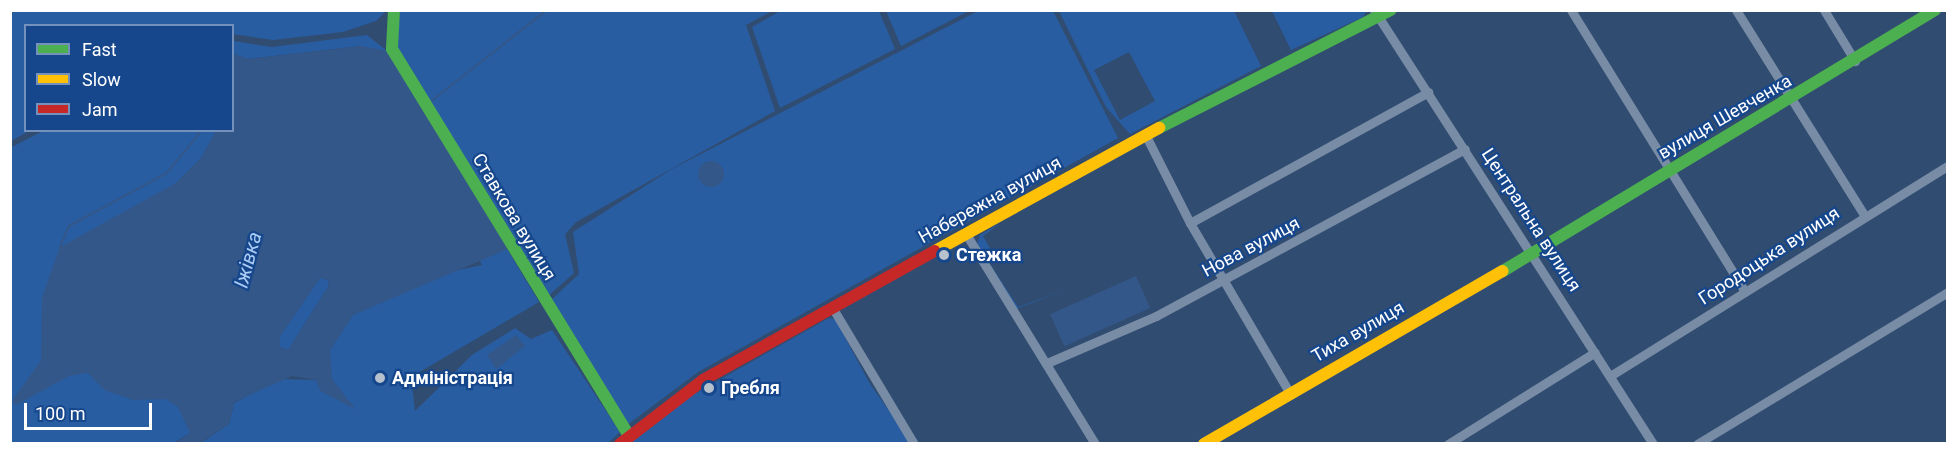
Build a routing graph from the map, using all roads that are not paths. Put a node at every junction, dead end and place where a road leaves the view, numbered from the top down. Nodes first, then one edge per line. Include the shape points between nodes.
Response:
1 (394, 10) edge
2 (1391, 10) edge
3 (1571, 10) edge
4 (1736, 10) edge
5 (1824, 10) edge
6 (1935, 10) edge
7 (1376, 14) edge
8 (1855, 61) junction
9 (1428, 92) junction
10 (1793, 99) junction
11 (1146, 135) junction
12 (1465, 149) junction
13 (1947, 166) edge
14 (1668, 171) junction
15 (1864, 215) junction
16 (1190, 223) junction
17 (966, 234) junction
18 (1532, 254) junction
19 (1223, 281) junction
20 (1745, 292) junction
21 (1947, 292) edge
22 (832, 307) junction
23 (1595, 352) junction
24 (1047, 363) junction
25 (1610, 376) junction
26 (1289, 392) junction
27 (624, 439) edge
28 (914, 444) edge
29 (1095, 444) edge
30 (1204, 444) edge
31 (1448, 444) edge
32 (1653, 444) edge
33 (1697, 444) edge

1 - 27 street, Ставкова вулиця via 392,49
2 - 7 street, Набережна вулиця
3 - 14 street
4 - 10 street
5 - 8 street
6 - 8 street, вулиця Шевченка
7 - 9 street, Центральна вулиця
7 - 11 street, Набережна вулиця
8 - 10 street, вулиця Шевченка
9 - 12 street, Центральна вулиця
9 - 16 street
10 - 14 street, вулиця Шевченка
10 - 15 street
11 - 16 street
11 - 17 street, Набережна вулиця
12 - 18 street, Центральна вулиця
12 - 19 street, Нова вулиця
13 - 15 street, Городоцька вулиця
14 - 18 street, вулиця Шевченка
14 - 20 street
15 - 20 street, Городоцька вулиця
16 - 19 street
17 - 22 street, Набережна вулиця
17 - 24 street
18 - 23 street, Центральна вулиця
18 - 26 street, Тиха вулиця
19 - 24 street, Нова вулиця
19 - 26 street
20 - 25 street, Городоцька вулиця
21 - 33 street
22 - 27 street, Набережна вулиця via 703,380
22 - 28 street
23 - 25 street, Центральна вулиця
23 - 31 street
24 - 29 street
25 - 32 street, Центральна вулиця
26 - 30 street, Тиха вулиця

